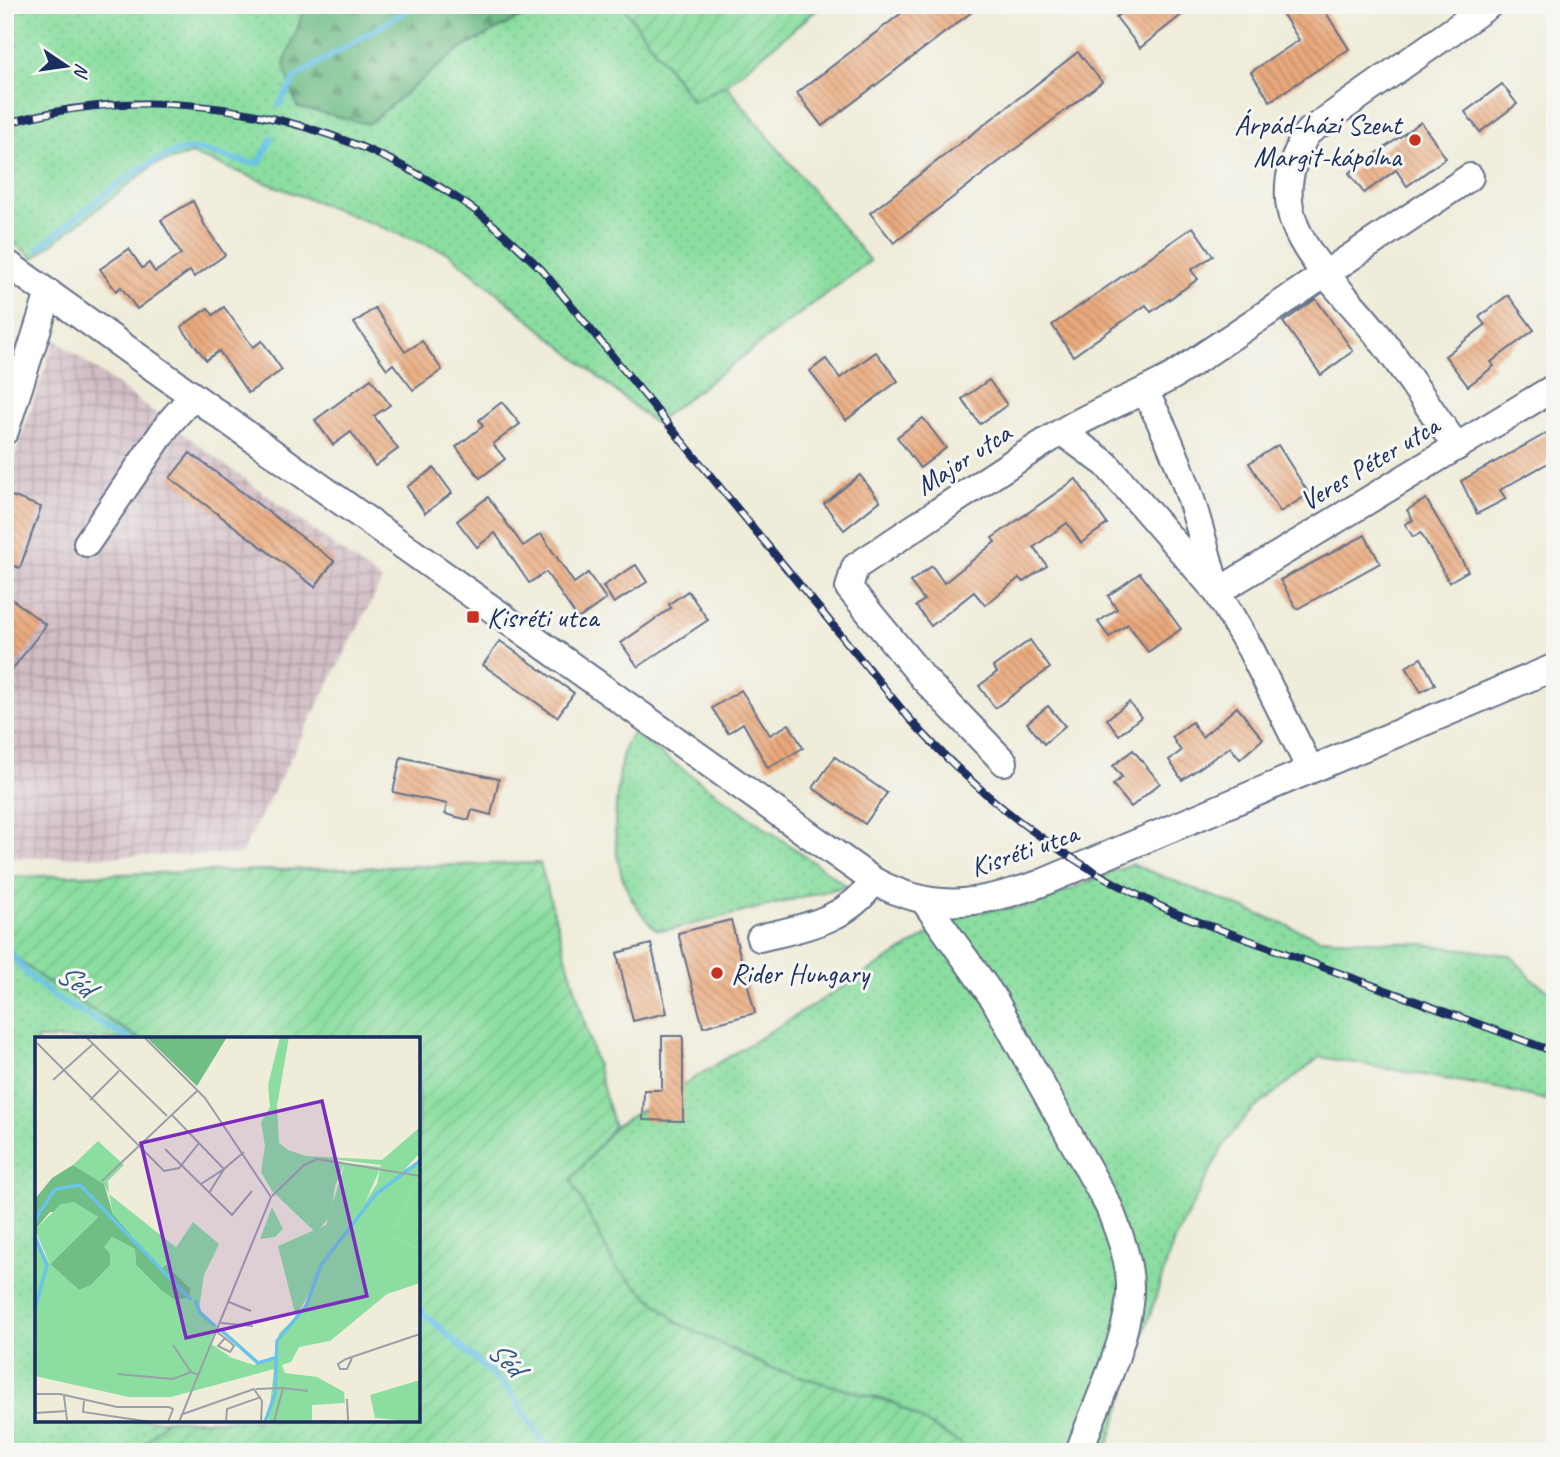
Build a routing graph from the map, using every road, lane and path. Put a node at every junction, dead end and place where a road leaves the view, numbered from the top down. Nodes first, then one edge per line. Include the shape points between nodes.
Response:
1 (1489, 5) edge
2 (1471, 177) dead end
3 (5, 262) edge
4 (1325, 274) junction
5 (49, 293) junction
6 (1555, 387) edge
7 (1145, 392) junction
8 (193, 396) junction
9 (5, 431) edge
10 (1062, 432) junction
11 (1457, 447) junction
12 (87, 542) dead end
13 (1217, 592) junction
14 (1555, 667) edge
15 (1004, 762) dead end
16 (1310, 769) junction
17 (874, 881) junction
18 (925, 902) junction
19 (760, 938) dead end
20 (1079, 1452) edge

1 - 4 street via 1307,133 1292,158 1288,184 1292,218
2 - 4 street, Major utca
3 - 5 street, Kisréti utca
4 - 7 street, Major utca
4 - 11 street via 1380,337
5 - 8 street, Kisréti utca
5 - 9 street
6 - 11 street, Veres Péter utca
7 - 10 street, Major utca via 1103,408
7 - 13 street via 1184,475
8 - 12 street via 169,423
8 - 17 street, Kisréti utca
10 - 13 street via 1106,464
10 - 15 street, Major utca via 855,567 849,588 924,679
11 - 13 street, Veres Péter utca
13 - 16 street
14 - 16 street, Kisréti utca
16 - 18 street, Kisréti utca via 1039,884 983,901
17 - 18 street, Kisréti utca
17 - 19 street via 861,900 833,919
18 - 20 street via 994,999 1119,1232 1130,1289 1128,1319

